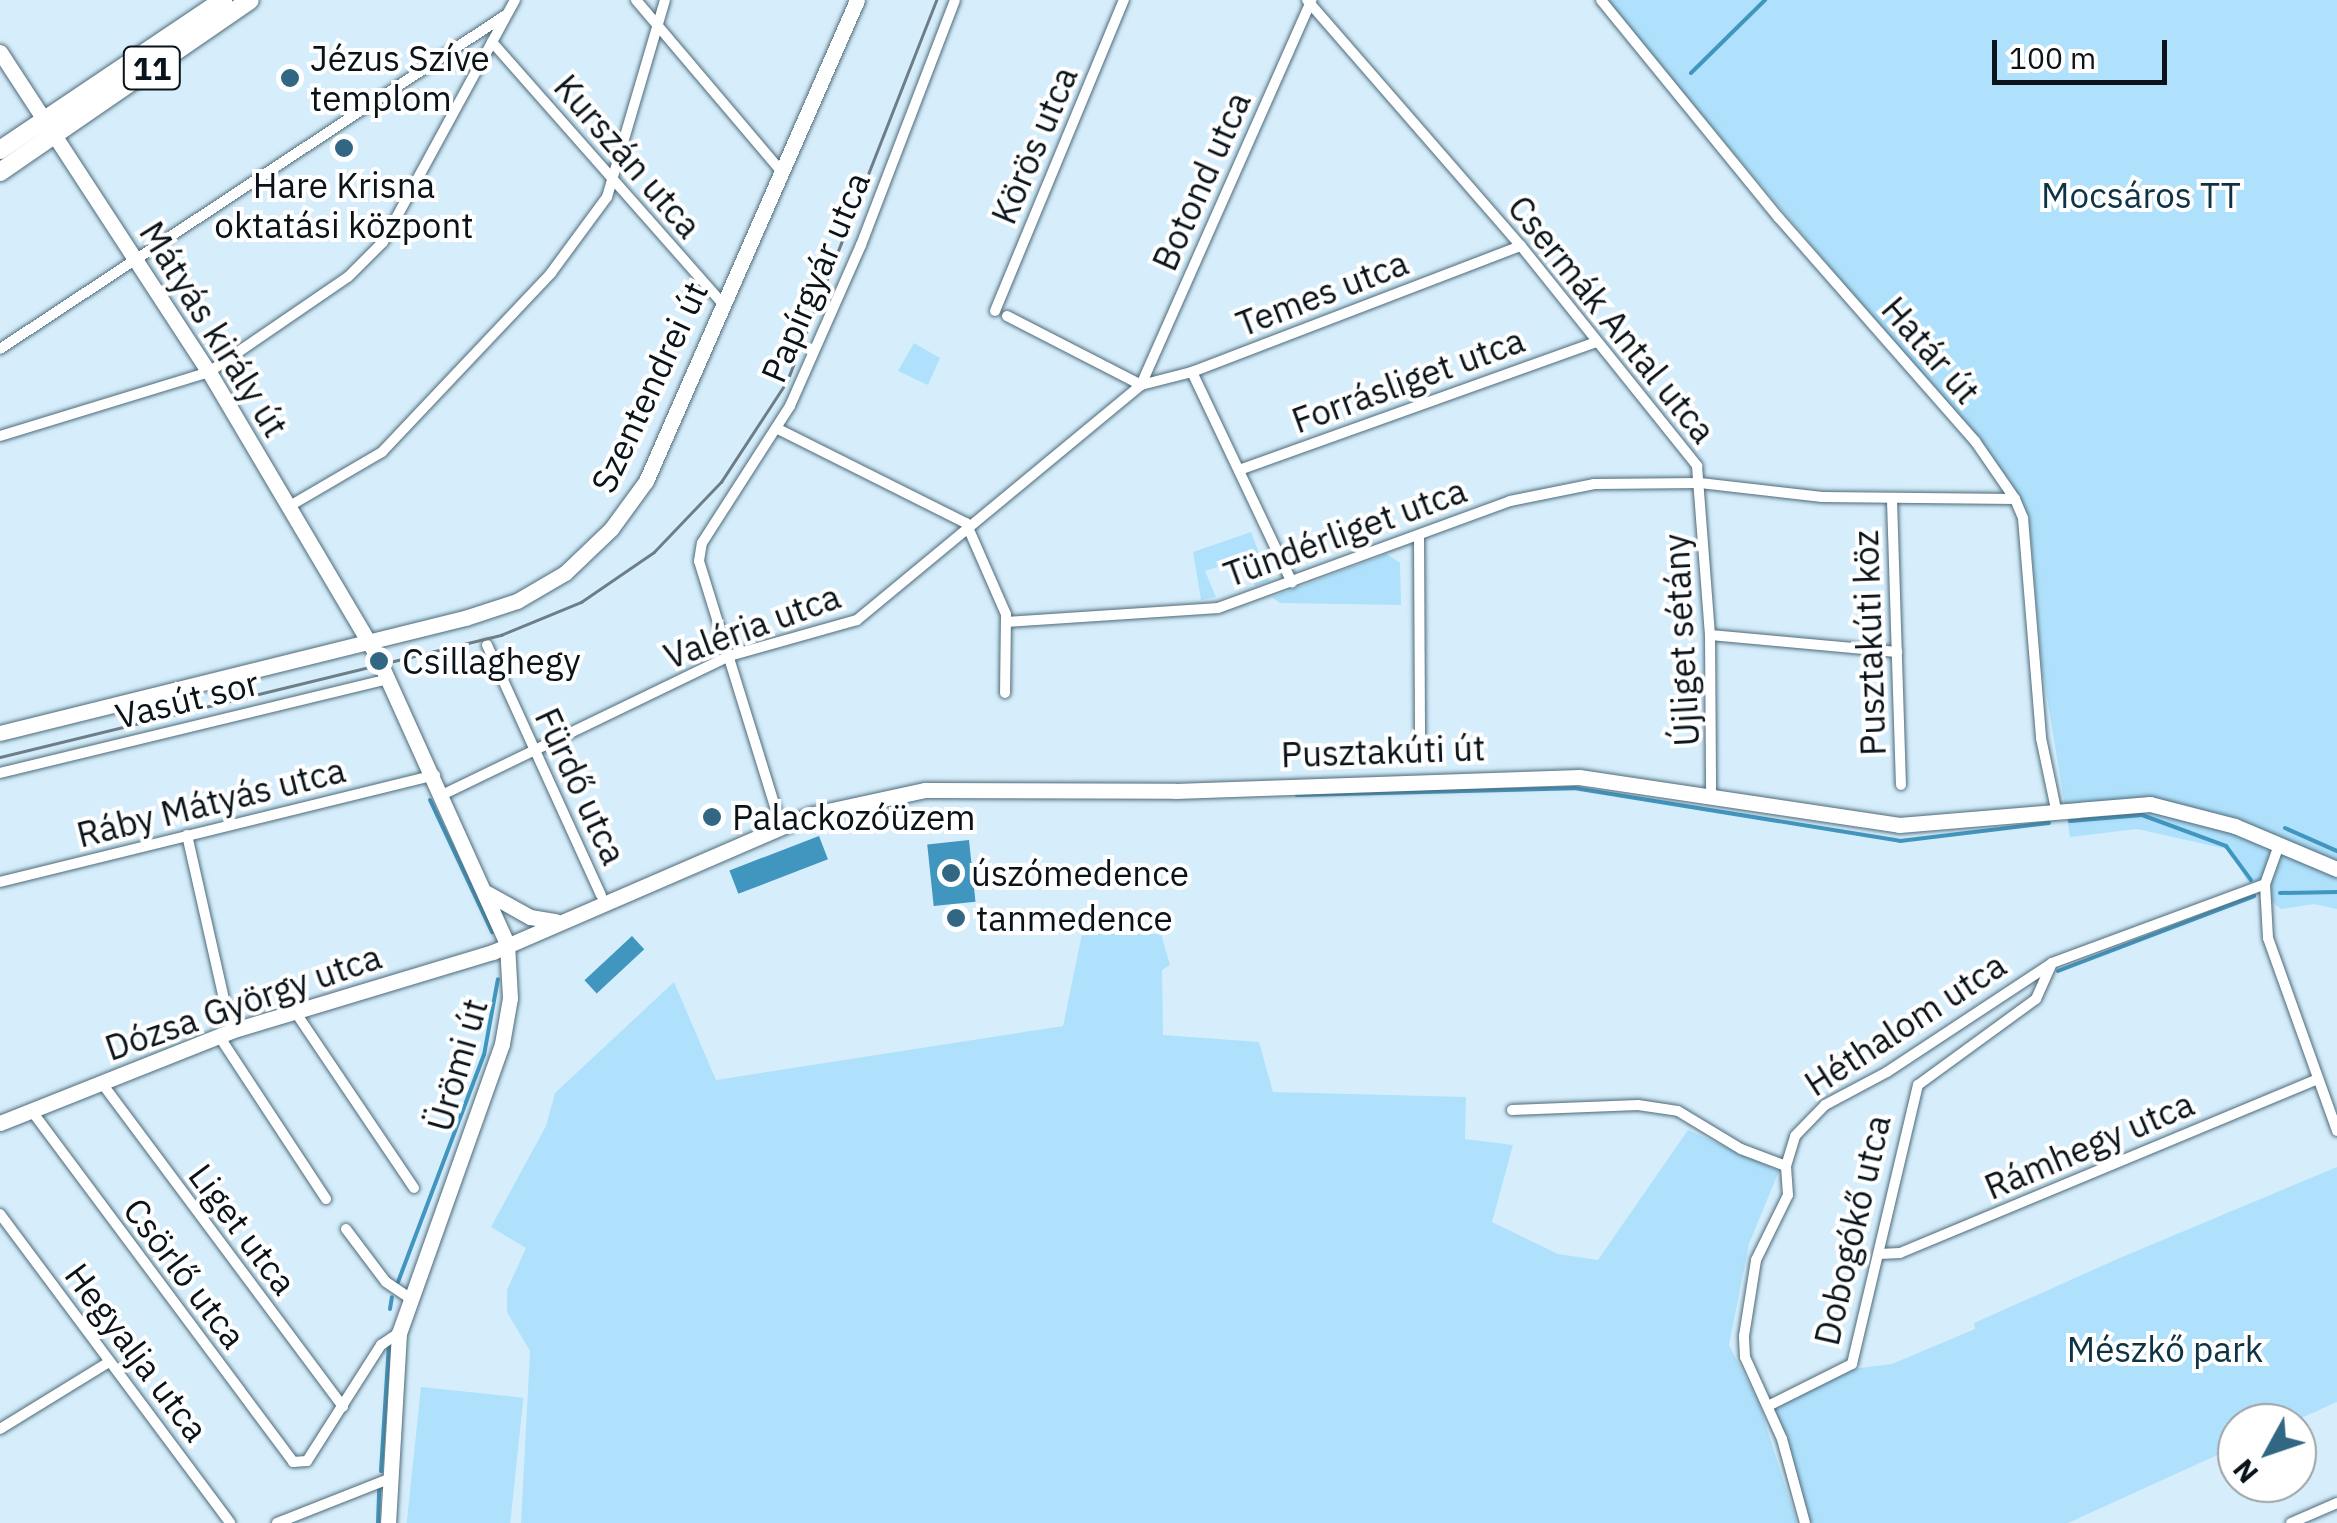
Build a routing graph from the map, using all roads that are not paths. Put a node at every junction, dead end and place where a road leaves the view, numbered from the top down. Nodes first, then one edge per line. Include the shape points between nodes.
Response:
1 (223, 0) edge
2 (250, 0) edge
3 (516, 0) edge
4 (636, 0) edge
5 (666, 0) edge
6 (857, 0) edge
7 (955, 0) edge
8 (1124, 0) edge
9 (1601, 0) edge
10 (1310, 1) edge
11 (509, 12) junction
12 (657, 24) junction
13 (487, 29) junction
14 (493, 44) junction
15 (0, 52) edge
16 (50, 127) junction
17 (0, 150) edge
18 (0, 172) edge
19 (782, 172) junction
20 (613, 180) junction
21 (1521, 246) junction
22 (136, 258) junction
23 (722, 304) junction
24 (1596, 342) junction
25 (0, 349) edge
26 (209, 372) junction
27 (1192, 372) junction
28 (1140, 385) junction
29 (778, 429) junction
30 (0, 436) edge
31 (1239, 470) junction
32 (1700, 483) junction
33 (2014, 499) junction
34 (1892, 500) junction
35 (288, 507) junction
36 (966, 523) junction
37 (1419, 536) junction
38 (1292, 584) junction
39 (1007, 622) junction
40 (1710, 635) junction
41 (366, 644) junction
42 (486, 645) dead end
43 (1896, 652) junction
44 (729, 656) junction
45 (388, 679) junction
46 (1005, 693) dead end
47 (0, 733) edge
48 (1420, 737) dead end
49 (533, 748) junction
50 (0, 773) edge
51 (435, 776) junction
52 (1901, 785) dead end
53 (444, 794) junction
54 (1711, 795) junction
55 (2056, 809) junction
56 (780, 826) junction
57 (187, 835) junction
58 (2279, 845) junction
59 (2337, 869) edge
60 (0, 882) edge
61 (2265, 884) junction
62 (487, 892) junction
63 (601, 895) dead end
64 (556, 921) junction
65 (507, 944) junction
66 (2052, 963) junction
67 (296, 1013) junction
68 (225, 1034) junction
69 (2318, 1079) junction
70 (101, 1082) junction
71 (31, 1110) junction
72 (1512, 1110) dead end
73 (0, 1122) edge
74 (2337, 1131) edge
75 (1786, 1166) junction
76 (414, 1188) dead end
77 (326, 1199) dead end
78 (0, 1214) edge
79 (346, 1229) dead end
80 (1879, 1254) junction
81 (407, 1296) junction
82 (399, 1333) junction
83 (109, 1362) junction
84 (1768, 1406) junction
85 (343, 1407) junction
86 (0, 1429) edge
87 (391, 1478) junction
88 (2337, 1503) edge
89 (230, 1523) edge
90 (277, 1523) edge
91 (388, 1523) edge
92 (1805, 1523) edge
93 (2291, 1523) edge

1 - 16 main road, 11
2 - 16 main road, 11
3 - 11 street
4 - 12 street
5 - 12 street
6 - 19 street, Szentendrei út
7 - 29 street, Papírgyár utca via 861,246
8 - 28 street, Körös utca via 1001,313
9 - 33 street, Határ út via 1974,441
10 - 21 street, Csermák Antal utca
10 - 28 street, Botond utca
11 - 13 street
11 - 14 street
12 - 19 street
12 - 20 street
13 - 14 street, Kurszán utca
13 - 22 street
14 - 20 street, Kurszán utca
14 - 26 street via 373,256
15 - 16 street, Mátyás király út
16 - 17 main road, 11
16 - 18 main road, 11
16 - 22 street, Mátyás király út
19 - 23 street, Szentendrei út
20 - 23 street, Kurszán utca
20 - 35 street via 551,273 422,415 339,479
21 - 24 street, Csermák Antal utca
21 - 27 street, Temes utca
22 - 25 street
22 - 26 street, Mátyás király út
23 - 41 street, Szentendrei út via 646,481 583,556 545,587 494,610
24 - 31 street, Forrásliget utca
24 - 32 street, Csermák Antal utca via 1688,449
26 - 30 street
26 - 35 street, Mátyás király út
27 - 28 street, Temes utca
27 - 31 street
28 - 36 street, Valéria utca
29 - 36 street
29 - 44 street, Papírgyár utca via 705,536 699,561
31 - 38 street
32 - 34 street, Csermák Antal utca
32 - 37 street, Tündérliget utca via 1594,484 1510,502
32 - 40 street, Újliget sétány
33 - 34 street, Csermák Antal utca
33 - 55 street, Határ út via 2023,518 2041,738
34 - 43 street, Pusztakúti köz
35 - 41 street, Mátyás király út
36 - 39 street
36 - 44 street, Valéria utca via 857,620
37 - 38 street, Tündérliget utca
37 - 48 street
38 - 39 street, Tündérliget utca via 1218,608
39 - 46 street
40 - 43 street
40 - 54 street, Újliget sétány
41 - 45 street, Ürömi út
41 - 47 street, Szentendrei út
42 - 49 street, Fürdő utca
43 - 52 street, Pusztakúti köz
44 - 49 street, Valéria utca
44 - 56 street
45 - 50 street, Vasút sor
45 - 51 street, Ürömi út
49 - 53 street, Valéria utca
49 - 63 street, Fürdő utca
51 - 53 street, Ürömi út
51 - 57 street, Ráby Mátyás utca
53 - 62 street, Ürömi út
54 - 55 street, Pusztakúti út via 1863,824 1938,824
54 - 56 street, Pusztakúti út via 1579,777 1504,776 1175,791 954,788 842,804
55 - 58 street, Pusztakúti út via 2170,806
56 - 64 street, Pusztakúti út
57 - 60 street, Ráby Mátyás utca
57 - 68 street
58 - 59 street, Pusztakúti út
58 - 61 street
61 - 66 street, Héthalom utca
61 - 69 street via 2268,938
62 - 64 street via 530,917
62 - 65 street, Ürömi út
64 - 65 street, Pusztakúti út
65 - 67 street, Dózsa György utca
65 - 81 street, Ürömi út via 510,998 492,1078
66 - 75 street, Héthalom utca via 1810,1115
66 - 80 street, Dobogókő utca via 2036,999 1918,1085
67 - 68 street, Dózsa György utca
67 - 76 street
68 - 70 street, Dózsa György utca
68 - 77 street
69 - 74 street
69 - 80 street, Rámhegy utca via 1900,1253
70 - 71 street, Dózsa György utca
70 - 85 street, Liget utca
71 - 73 street, Dózsa György utca
71 - 85 street, Csörlő utca via 300,1464
72 - 75 street via 1678,1110 1741,1149
75 - 84 street, Héthalom utca via 1788,1195 1758,1249 1744,1336 1745,1357
78 - 83 street, Hegyalja utca
79 - 81 street via 386,1282
80 - 84 street, Dobogókő utca via 1852,1364
81 - 82 street, Ürömi út
82 - 85 street via 381,1345
82 - 87 street, Ürömi út
83 - 86 street
83 - 89 street, Hegyalja utca
84 - 92 street, Héthalom utca
87 - 90 street
87 - 91 street, Ürömi út
88 - 93 street

